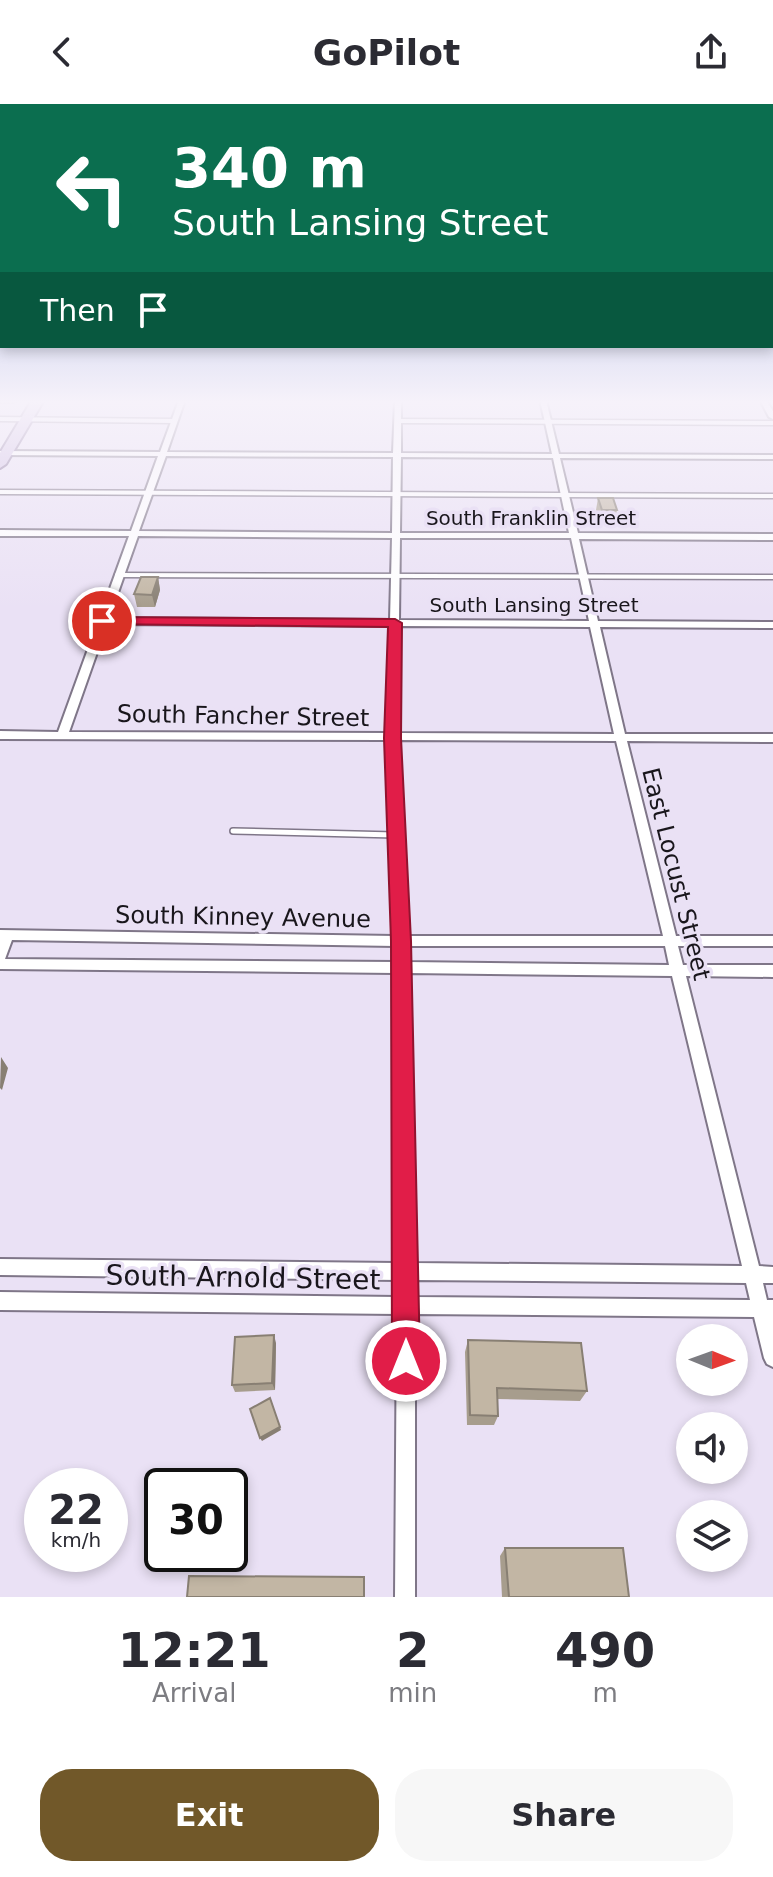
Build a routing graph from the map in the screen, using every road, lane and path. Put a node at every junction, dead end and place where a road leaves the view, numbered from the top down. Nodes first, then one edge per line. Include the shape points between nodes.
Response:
1 (156, 470) edge
2 (399, 470) edge
3 (559, 470) edge
4 (0, 492) edge
5 (147, 492) junction
6 (399, 494) junction
7 (565, 495) junction
8 (773, 496) edge
9 (0, 533) edge
10 (133, 533) junction
11 (396, 534) junction
12 (574, 536) junction
13 (773, 537) edge
14 (117, 575) junction
15 (397, 575) junction
16 (584, 575) junction
17 (773, 577) edge
18 (102, 621) junction
19 (395, 623) junction
20 (596, 624) junction
21 (773, 625) edge
22 (63, 734) junction
23 (0, 735) edge
24 (620, 736) junction
25 (393, 738) junction
26 (773, 738) edge
27 (233, 831) dead end
28 (395, 835) junction
29 (3, 935) edge
30 (669, 940) junction
31 (401, 941) junction
32 (773, 941) edge
33 (0, 955) edge
34 (0, 964) edge
35 (401, 968) junction
36 (677, 970) junction
37 (773, 971) edge
38 (0, 1267) edge
39 (405, 1272) junction
40 (753, 1275) junction
41 (773, 1275) edge
42 (0, 1301) edge
43 (406, 1304) junction
44 (767, 1309) edge
45 (773, 1358) edge
46 (405, 1597) edge

1 - 5 street
2 - 6 street
3 - 7 street, East Locust Street
4 - 5 lane
5 - 6 lane
5 - 10 street
6 - 7 lane
6 - 11 street
7 - 8 lane
7 - 12 street, East Locust Street
9 - 10 street, South Franklin Street
10 - 11 street, South Franklin Street
10 - 14 street
11 - 12 street, South Franklin Street
11 - 15 street
12 - 13 street, South Franklin Street
12 - 16 street, East Locust Street
14 - 15 lane
14 - 18 street
15 - 16 lane
15 - 19 street
16 - 17 lane
16 - 20 street, East Locust Street
18 - 19 street, South Lansing Street
18 - 22 street
19 - 20 street, South Lansing Street
19 - 25 street
20 - 21 street, South Lansing Street
20 - 24 street, East Locust Street
22 - 23 street, South Fancher Street
22 - 25 street, South Fancher Street
24 - 25 street, South Fancher Street
24 - 26 street, South Fancher Street
24 - 30 street, East Locust Street
25 - 28 street
27 - 28 lane
28 - 31 street
29 - 31 street, South Kinney Avenue
29 - 33 street
30 - 31 street, South Kinney Avenue
30 - 32 street, South Kinney Avenue
30 - 36 street, East Locust Street
31 - 35 street
34 - 35 street, South Kinney Avenue
35 - 36 street, South Kinney Avenue
35 - 39 street
36 - 37 street, South Kinney Avenue
36 - 40 street, East Locust Street
38 - 39 street, South Arnold Street
39 - 40 street, South Arnold Street
39 - 43 street
40 - 41 street, South Arnold Street
40 - 44 street, East Locust Street
42 - 43 street, South Arnold Street
43 - 44 street, South Arnold Street
43 - 46 street
44 - 45 street, East Locust Street

